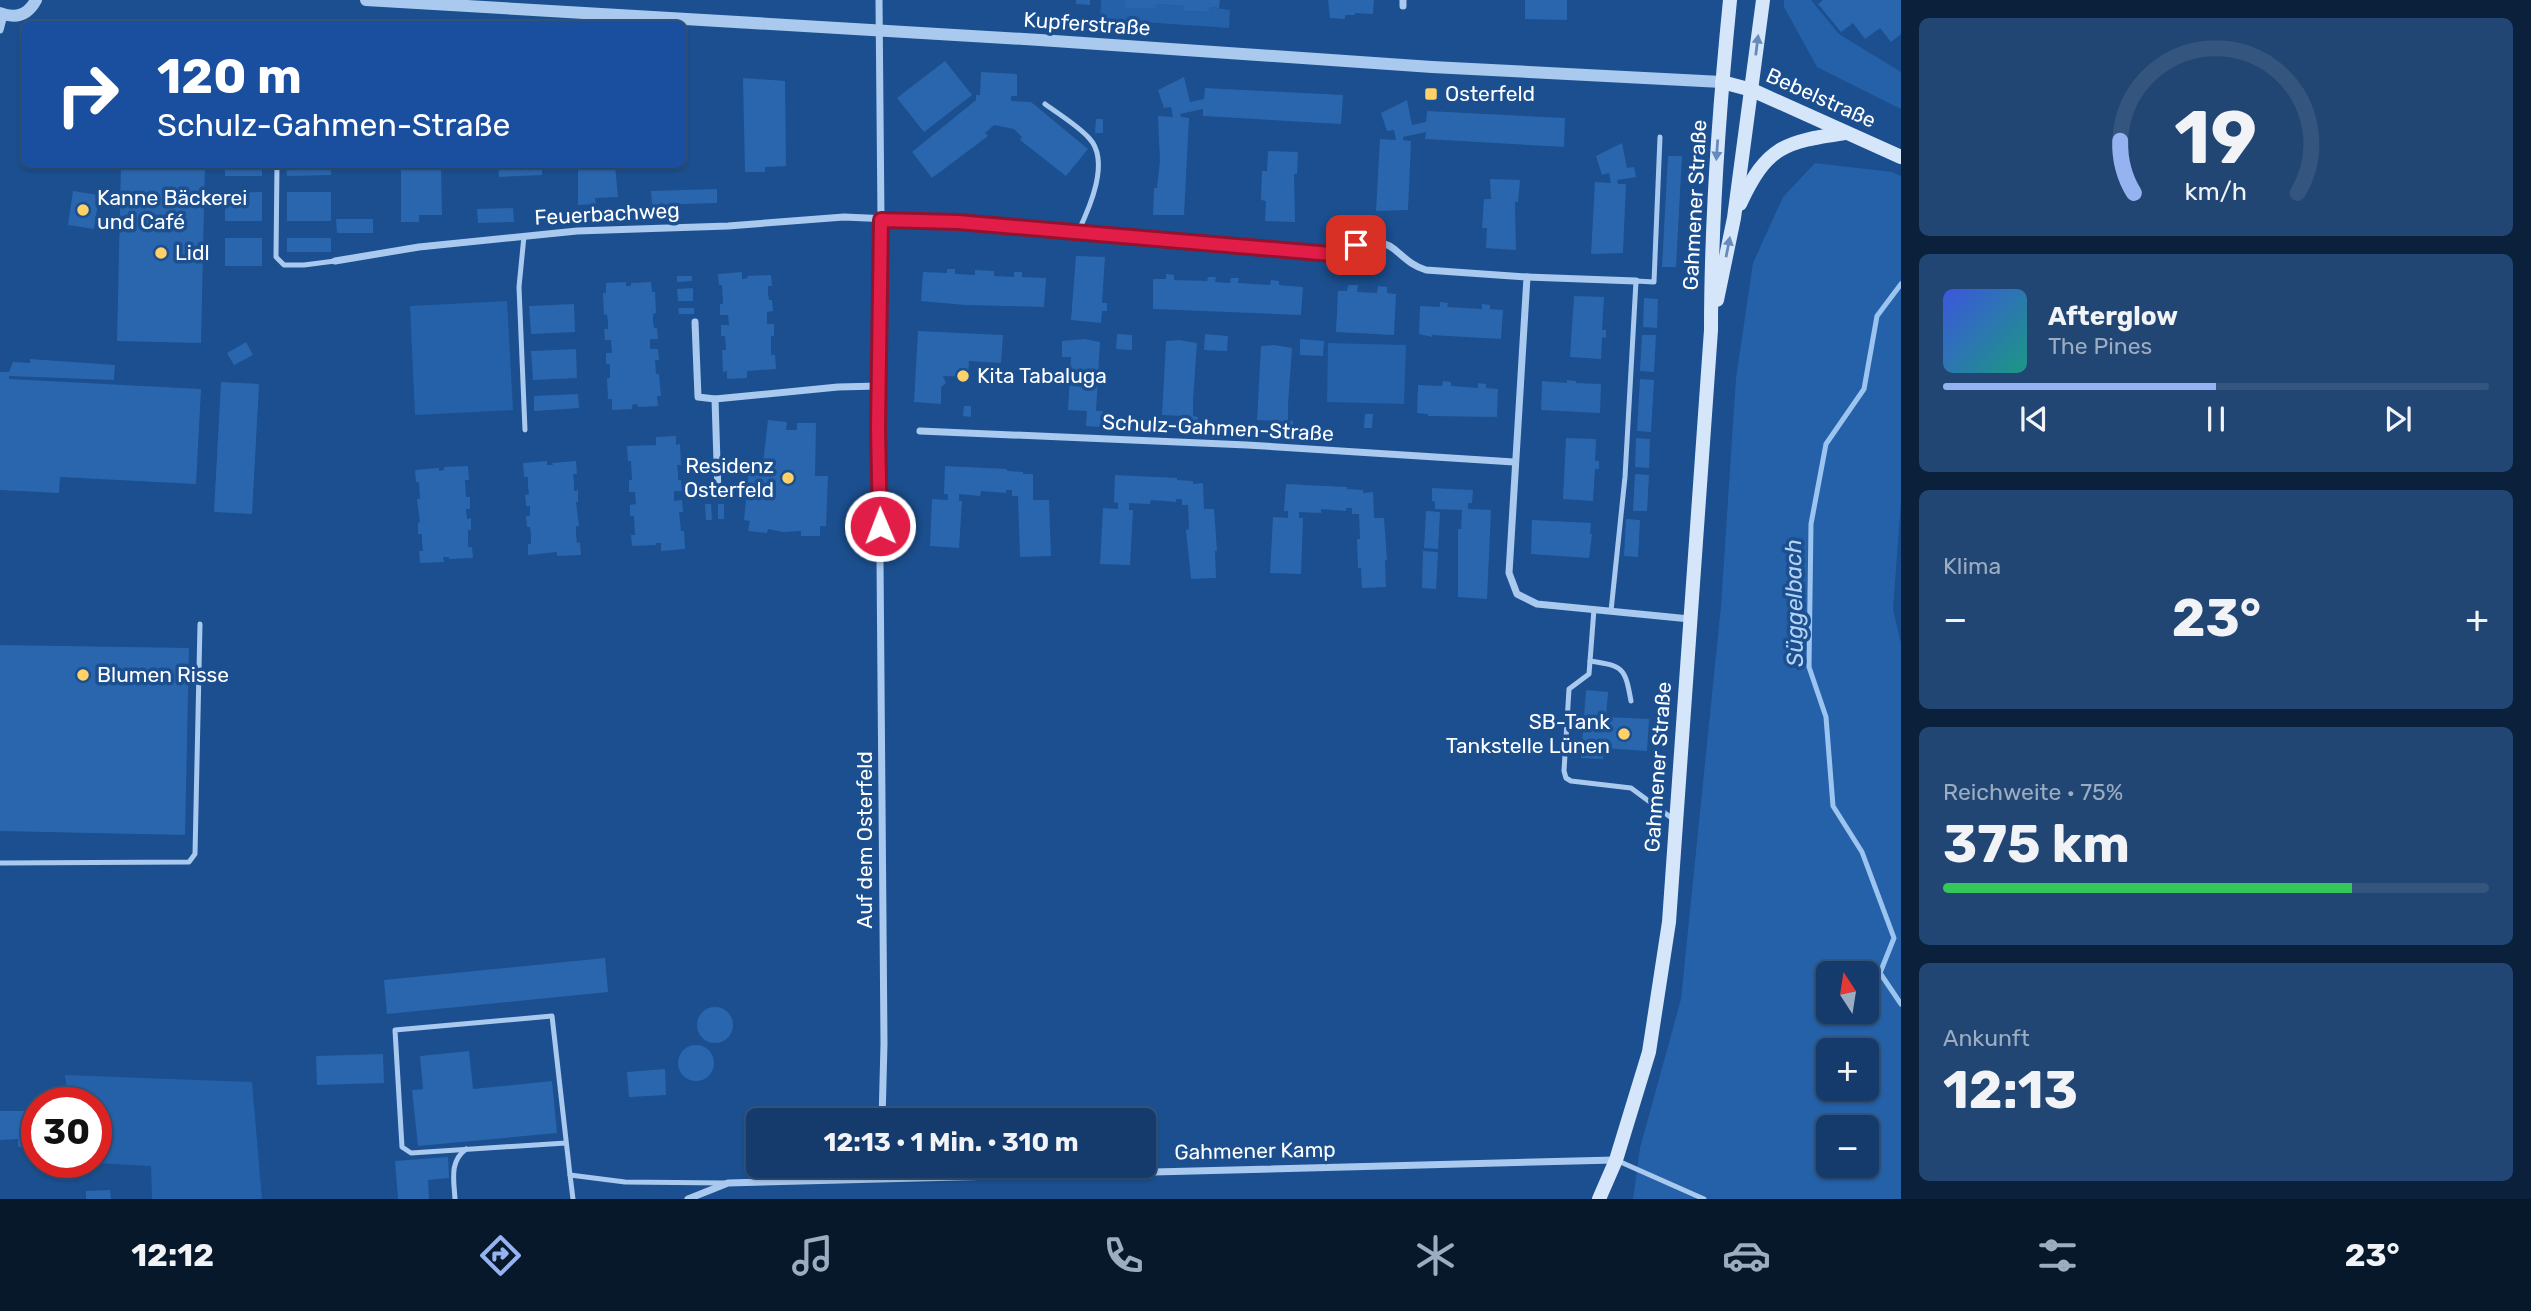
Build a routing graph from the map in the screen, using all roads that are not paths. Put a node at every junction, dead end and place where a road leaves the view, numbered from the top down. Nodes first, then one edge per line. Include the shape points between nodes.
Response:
1 (36, 0) edge
2 (366, 0) edge
3 (879, 0) edge
4 (1730, 0) edge
5 (1763, 0) edge
6 (2, 14) edge
7 (0, 30) edge
8 (879, 31) junction
9 (1722, 82) junction
10 (1752, 90) junction
11 (1045, 104) dead end
12 (1845, 133) junction
13 (1660, 137) dead end
14 (1901, 157) edge
15 (276, 168) edge
16 (1734, 218) junction
17 (881, 220) junction
18 (1078, 232) junction
19 (524, 236) junction
20 (335, 261) joint
21 (1527, 276) junction
22 (1636, 281) junction
23 (695, 322) dead end
24 (1711, 330) junction
25 (879, 386) junction
26 (715, 400) junction
27 (525, 430) dead end
28 (920, 431) dead end
29 (1514, 462) junction
30 (718, 494) dead end
31 (880, 526) dead end
32 (880, 560) dead end
33 (1594, 610) junction
34 (1611, 611) junction
35 (1690, 619) junction
36 (200, 624) dead end
37 (1590, 661) junction
38 (1631, 701) dead end
39 (1675, 821) junction
40 (0, 863) edge
41 (882, 1108) edge
42 (566, 1143) junction
43 (466, 1149) junction
44 (1616, 1160) junction
45 (1156, 1171) edge
46 (570, 1175) junction
47 (856, 1178) edge
48 (728, 1183) junction
49 (455, 1199) edge
50 (573, 1199) edge
51 (688, 1199) edge
52 (1599, 1199) edge
53 (1704, 1199) edge

1 - 6 street via 22,14
2 - 8 street, Kupferstraße
3 - 8 street
4 - 9 main road, Gahmener Straße
10 -> 5 main road, Gahmener Straße
6 - 7 street
8 - 9 street, Kupferstraße
8 - 17 street
9 - 10 main road, Bebelstraße
9 -> 24 main road, Gahmener Straße
10 - 12 main road, Bebelstraße
10 - 16 main road, Gahmener Straße
11 - 18 lane via 1091,140 1097,153 1096,190
12 - 14 main road, Bebelstraße
12 - 16 main road via 1795,143 1773,153 1752,179
13 - 22 lane via 1654,282
15 - 20 lane via 276,257 284,265
24 -> 16 main road, Gahmener Straße
17 - 18 street
17 - 19 street, Feuerbachweg via 844,217
17 - 25 street
18 - 21 street via 1331,254 1376,241 1426,270
19 - 20 street, Feuerbachweg
19 - 27 lane via 519,287
21 - 22 street
21 - 29 street
22 - 34 lane via 1625,477
23 - 26 street via 698,397
24 - 35 main road, Gahmener Straße
25 - 26 street
25 - 31 street
26 - 30 street
28 - 29 street, Schulz-Gahmen-Straße
29 - 33 street via 1509,573 1517,594 1537,604
32 - 41 street, Auf dem Osterfeld
33 - 34 street
33 - 37 lane
34 - 35 street
35 - 39 main road, Gahmener Straße
36 - 40 lane via 195,854 189,862
37 - 38 lane via 1615,664 1622,671
37 - 39 lane via 1589,674 1569,689 1566,778 1631,788
39 - 44 main road, Gahmener Straße via 1660,989 1649,1052
42 - 43 lane
42 - 43 lane via 552,1016 395,1030 402,1147 411,1153
42 - 46 lane
43 - 49 lane via 454,1166
44 - 45 street, Gahmener Kamp
44 - 52 main road, Gahmener Straße
44 - 53 lane
46 - 48 lane via 625,1182
46 - 50 lane
47 - 48 street, Gahmener Kamp
48 - 51 street, Gahmener Kamp

